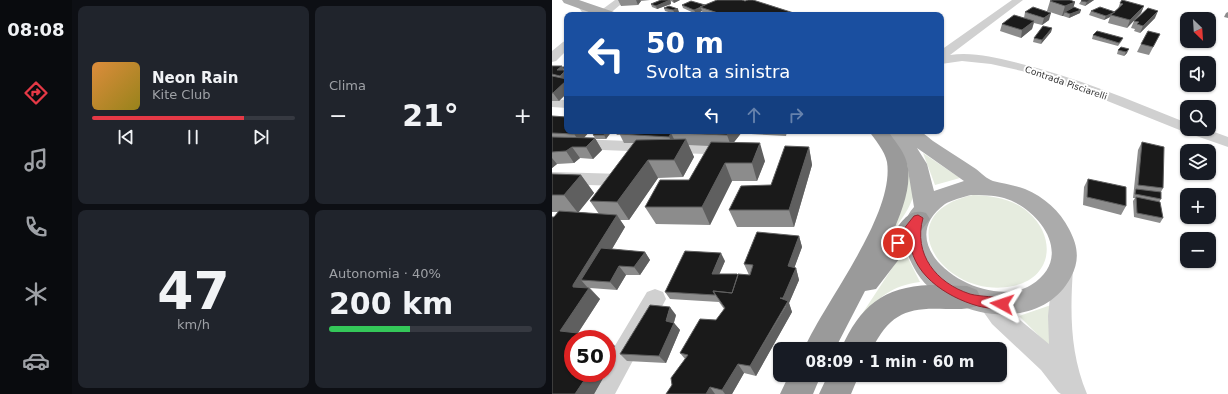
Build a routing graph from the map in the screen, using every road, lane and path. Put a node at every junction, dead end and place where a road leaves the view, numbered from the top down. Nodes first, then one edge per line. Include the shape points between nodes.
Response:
1 (568, 0) edge
2 (1018, 0) edge
3 (587, 7) edge
4 (614, 10) edge
5 (564, 47) edge
6 (944, 54) edge
7 (552, 58) edge
8 (944, 59) edge
9 (552, 103) edge
10 (564, 104) edge
11 (1180, 125) edge
12 (880, 134) edge
13 (892, 134) edge
14 (910, 134) edge
15 (1211, 136) edge
16 (1228, 142) edge
17 (552, 143) edge
18 (737, 150) edge
19 (552, 178) edge
20 (623, 180) edge
21 (987, 186) junction
22 (921, 213) junction
23 (1063, 269) junction
24 (654, 299) dead end
25 (978, 301) junction
26 (833, 322) junction
27 (823, 342) edge
28 (860, 342) edge
29 (802, 382) edge
30 (841, 382) edge
31 (1072, 391) edge
32 (601, 394) edge
33 (796, 394) edge
34 (835, 394) edge

1 - 3 main road
2 - 6 street
3 - 4 main road
5 - 7 street
8 - 11 street, Contrada Pisciarelli via 971,58 1022,68 1050,76
9 - 10 street
12 - 26 highway via 897,163 898,185 875,245
13 - 22 main road via 906,146 917,161 923,185
14 - 21 main road
15 - 16 street
17 - 18 street
19 - 20 street
21 - 22 main road via 969,186 952,190 937,197
21 - 23 main road via 1024,197 1040,207 1053,220 1062,236 1065,252
22 - 25 main road via 914,242 926,268 936,280 950,290
22 - 26 highway
23 - 25 main road via 1054,285 1037,297 1015,303
23 - 31 street via 1060,336
24 - 32 street
25 - 28 highway via 922,296 896,302 882,310
25 - 31 street via 1050,361
26 - 27 highway
29 - 33 highway
30 - 34 highway

